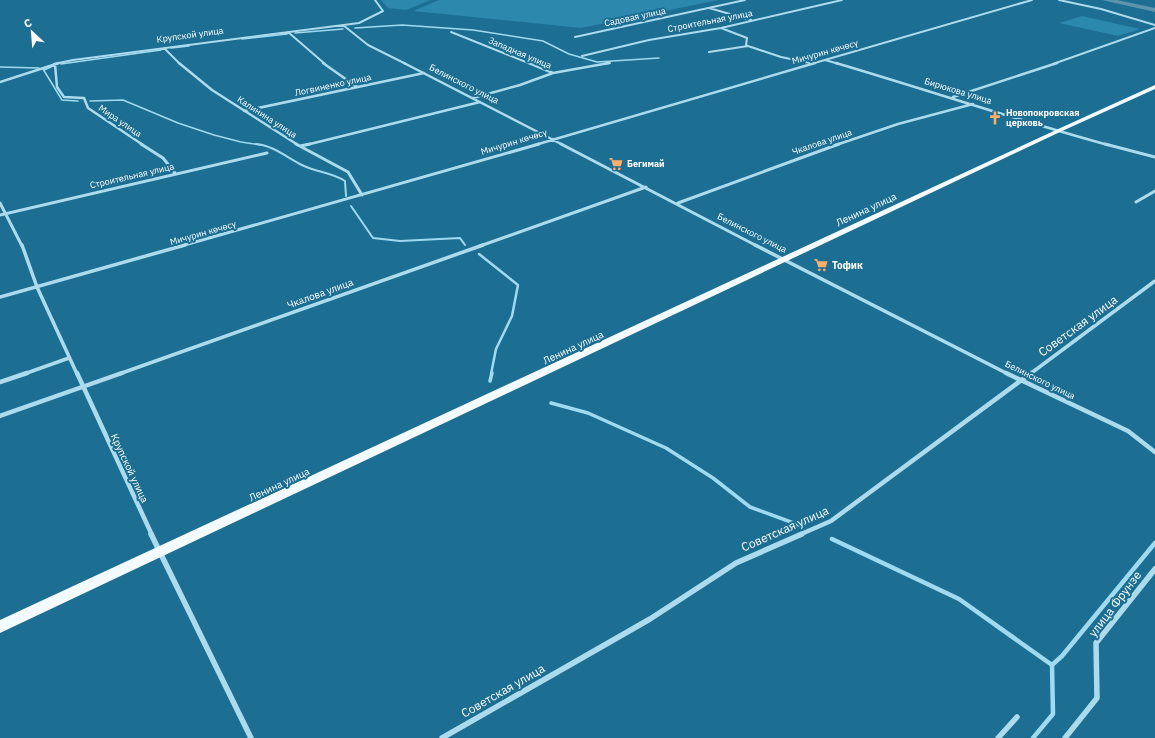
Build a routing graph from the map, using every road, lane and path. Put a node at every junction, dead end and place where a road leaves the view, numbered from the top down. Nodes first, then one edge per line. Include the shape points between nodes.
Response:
1 (375, 0) edge
2 (745, 0) edge
3 (842, 0) edge
4 (1032, 0) edge
5 (1059, 0) edge
6 (709, 8) junction
7 (751, 20) junction
8 (343, 25) junction
9 (1155, 27) edge
10 (721, 28) junction
11 (288, 32) junction
12 (451, 32) dead end
13 (575, 37) dead end
14 (748, 46) junction
15 (164, 48) junction
16 (709, 52) dead end
17 (582, 56) dead end
18 (825, 60) junction
19 (610, 63) dead end
20 (55, 64) junction
21 (811, 64) junction
22 (425, 73) junction
23 (553, 73) junction
24 (0, 82) edge
25 (357, 87) junction
26 (1155, 87) edge
27 (952, 97) junction
28 (472, 98) junction
29 (481, 102) junction
30 (974, 104) junction
31 (244, 111) junction
32 (1058, 131) junction
33 (552, 138) junction
34 (300, 146) junction
35 (267, 153) dead end
36 (1155, 157) edge
37 (176, 173) junction
38 (646, 187) junction
39 (1155, 191) edge
40 (362, 195) junction
41 (1136, 202) dead end
42 (0, 203) edge
43 (678, 203) junction
44 (5, 214) junction
45 (0, 215) edge
46 (785, 259) junction
47 (1155, 281) edge
48 (37, 287) junction
49 (0, 297) edge
50 (69, 358) junction
51 (1020, 380) junction
52 (0, 382) edge
53 (83, 388) junction
54 (0, 416) edge
55 (1155, 452) edge
56 (160, 553) junction
57 (1155, 569) edge
58 (0, 627) edge
59 (1017, 717) dead end
60 (251, 738) edge
61 (442, 738) edge
62 (998, 738) edge
63 (1065, 738) edge

1 - 8 street, Крупской улица via 383,12 365,21
2 - 6 street, Садовая улица
3 - 7 street, Строительная улица
4 - 18 street, Мичурин көчөсү
5 - 9 street via 1101,9
6 - 7 street
6 - 13 street, Садовая улица
7 - 10 street, Строительная улица
8 - 11 street, Крупской улица
8 - 22 street, Белинского улица via 368,45
9 - 27 street via 1100,49
10 - 14 street via 747,38
10 - 17 street, Строительная улица via 655,39
11 - 15 street, Крупской улица
11 - 25 street via 323,63
12 - 23 street, Западная улица
14 - 16 street
14 - 21 street
15 - 20 street, Крупской улица
15 - 31 street, Калинина улица via 212,90
18 - 21 street, Мичурин көчөсү
18 - 27 street, Бирюкова улица
19 - 23 street
20 - 24 street, Крупской улица
20 - 37 street, Мира улица via 57,87 64,97 84,98 88,108 163,158
21 - 33 street, Мичурин көчөсү
22 - 25 street, Логвиненко улица
22 - 28 street, Белинского улица
23 - 28 street, Западная улица
25 - 31 street, Логвиненко улица
26 - 32 main road, Ленина улица
27 - 30 street, Бирюкова улица
28 - 29 street, Белинского улица
29 - 33 street, Белинского улица
29 - 34 street
30 - 32 street, Бирюкова улица
30 - 43 street, Чкалова улица via 931,114
31 - 34 street, Калинина улица
32 - 36 street, Бирюкова улица
32 - 46 main road, Ленина улица
33 - 38 street, Белинского улица
33 - 40 street, Мичурин көчөсү
34 - 40 street, Калинина улица via 348,172
35 - 37 street, Строительная улица
37 - 44 street, Строительная улица
38 - 43 street, Белинского улица
38 - 53 street, Чкалова улица
39 - 41 street
40 - 48 street, Мичурин көчөсү
42 - 44 street, Крупской улица
43 - 46 street, Белинского улица
44 - 45 street, Строительная улица
44 - 48 street, Крупской улица via 21,242
46 - 51 street, Белинского улица
46 - 56 main road, Ленина улица
47 - 51 street, Советская улица
48 - 49 street, Мичурин көчөсү
48 - 50 street, Крупской улица
50 - 52 street
50 - 53 street, Крупской улица
51 - 55 street, Белинского улица via 1128,431
51 - 61 street, Советская улица via 831,521 736,562 650,619
53 - 54 street, Чкалова улица
53 - 56 street, Крупской улица
56 - 58 main road, Ленина улица
56 - 60 street, Крупской улица
57 - 63 street, улица Фрунзе via 1096,643 1097,698
59 - 62 street

